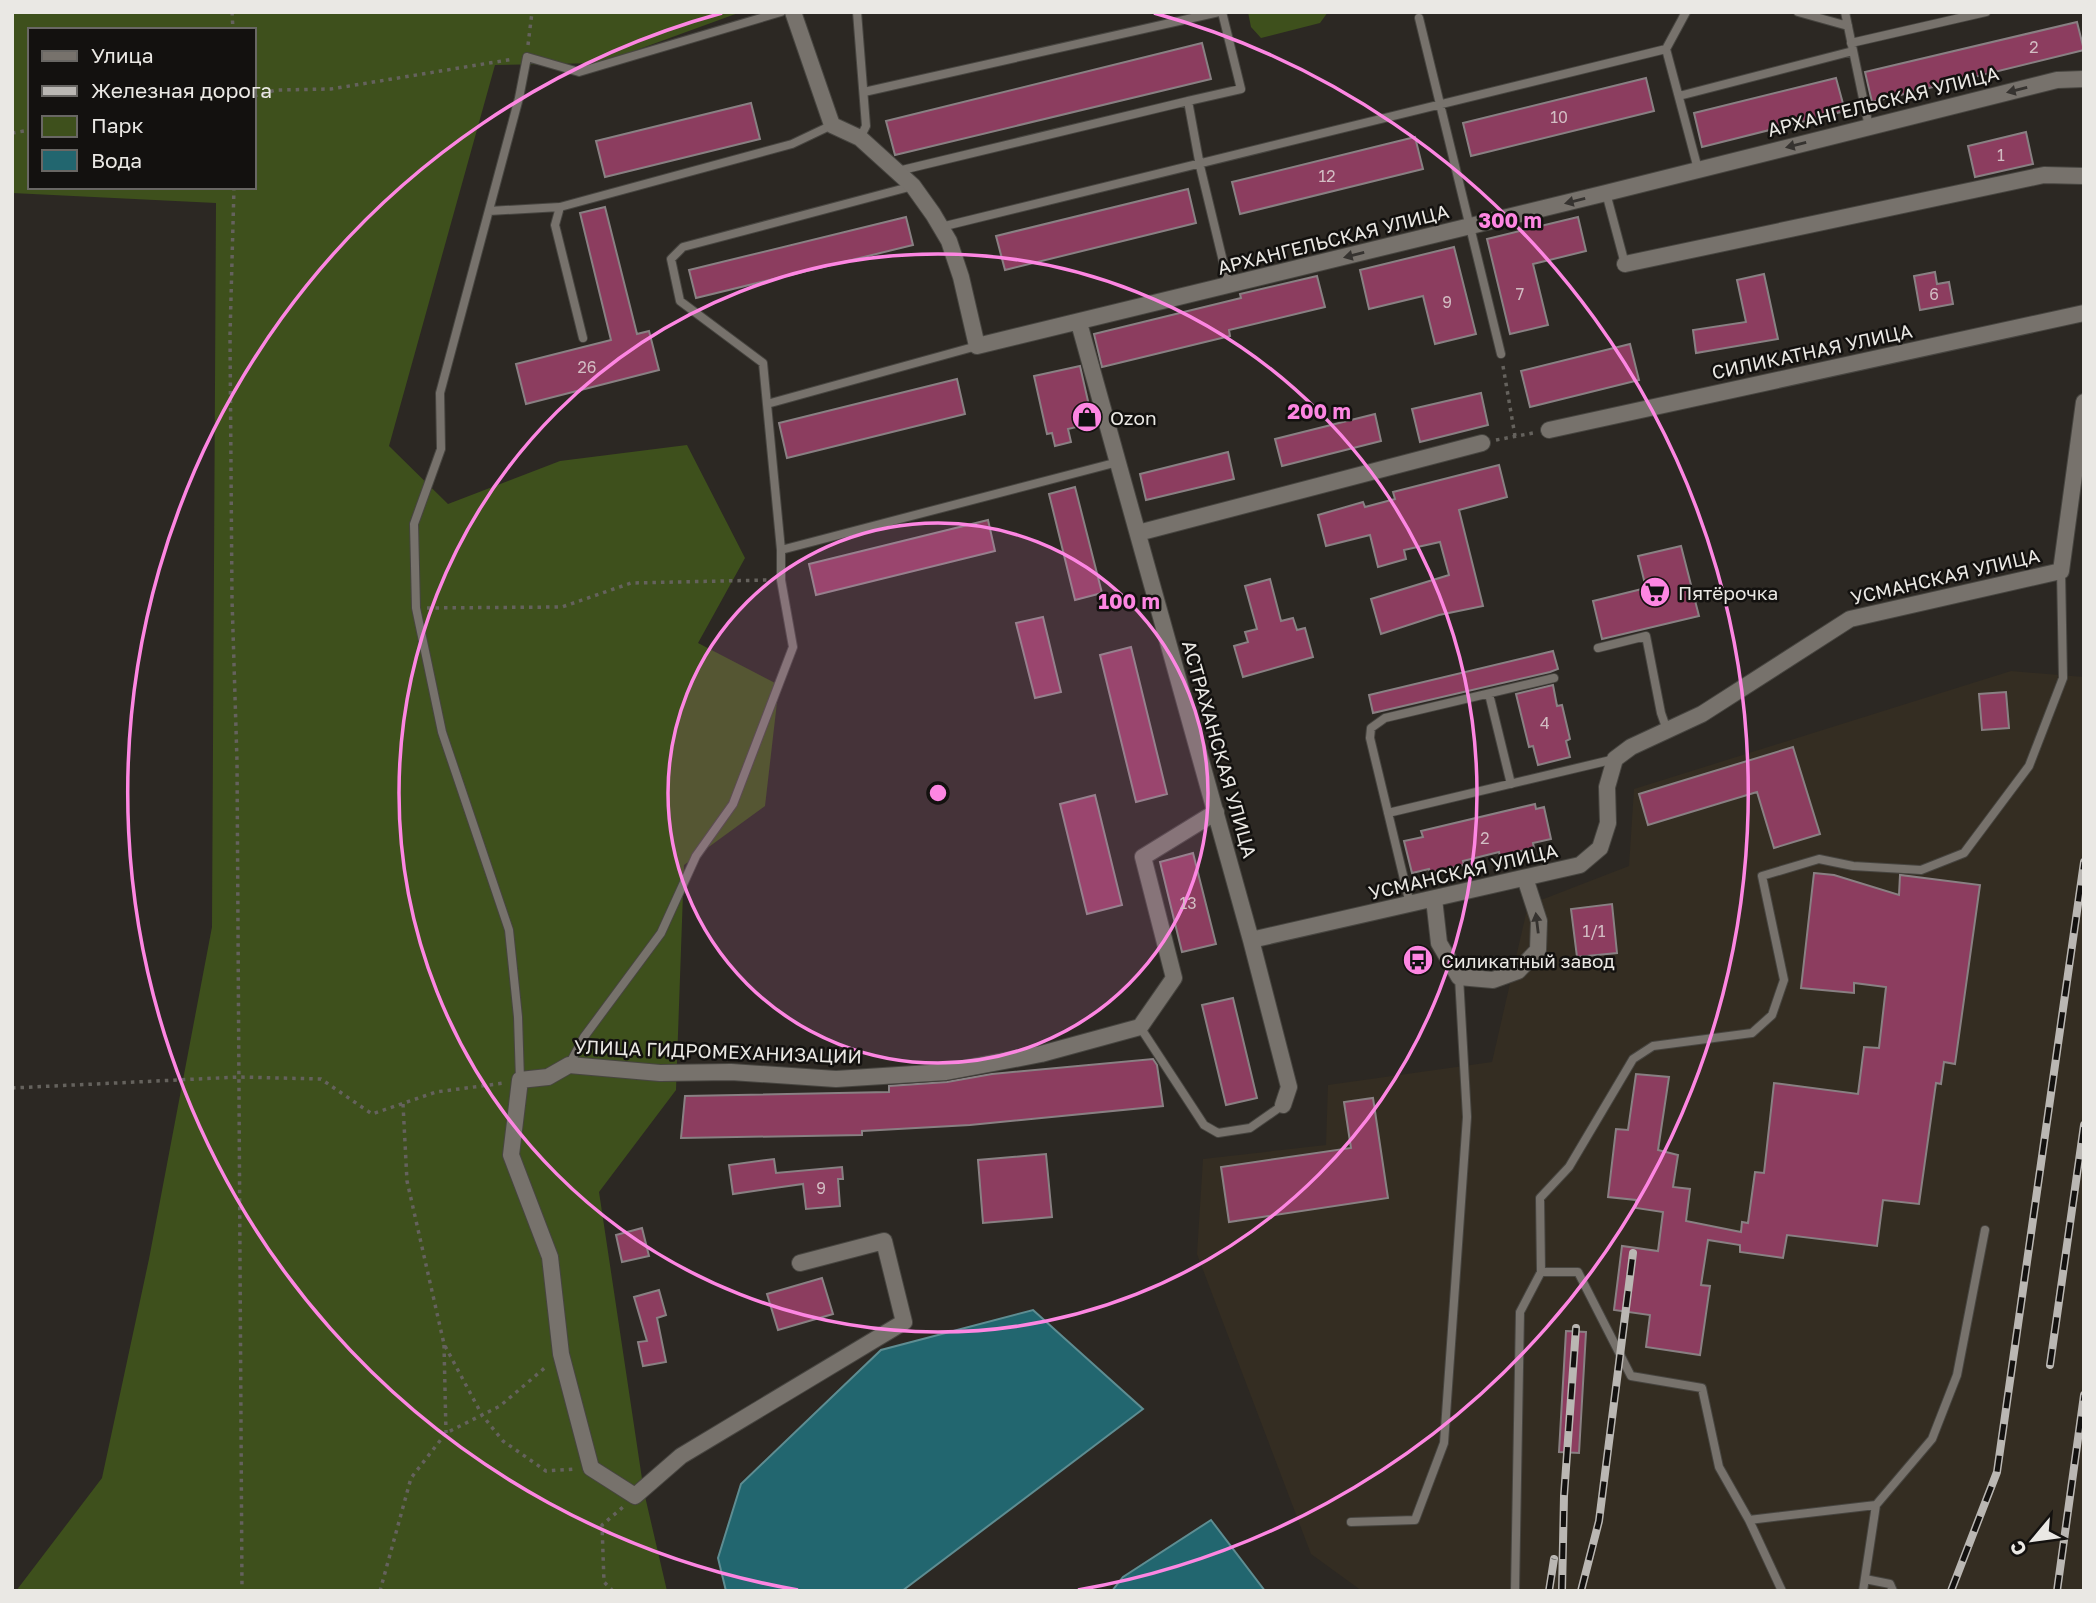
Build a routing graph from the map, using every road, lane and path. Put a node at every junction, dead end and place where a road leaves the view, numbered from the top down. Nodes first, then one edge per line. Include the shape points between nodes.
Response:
1 (532, 12) edge
2 (781, 12) edge
3 (793, 12) edge
4 (858, 12) edge
5 (1221, 12) edge
6 (1686, 12) edge
7 (1798, 12) edge
8 (1845, 12) edge
9 (1986, 12) edge
10 (1419, 18) dead end
11 (1847, 26) junction
12 (1852, 47) junction
13 (1667, 50) junction
14 (527, 57) junction
15 (2084, 79) edge
16 (864, 92) junction
17 (256, 95) edge
18 (1679, 96) junction
19 (1188, 101) junction
20 (1440, 105) junction
21 (832, 125) junction
22 (1869, 127) junction
23 (860, 138) junction
24 (1200, 163) junction
25 (1698, 169) junction
26 (896, 171) junction
27 (2084, 176) edge
28 (913, 186) junction
29 (234, 189) edge
30 (1606, 193) junction
31 (560, 207) junction
32 (489, 211) junction
33 (1469, 226) junction
34 (941, 227) junction
35 (1625, 264) joint
36 (1229, 286) junction
37 (2084, 313) edge
38 (1079, 323) junction
39 (583, 338) dead end
40 (977, 346) junction
41 (1501, 354) joint
42 (2084, 402) edge
43 (767, 404) junction
44 (1549, 430) joint
45 (1515, 436) junction
46 (1482, 443) joint
47 (1118, 462) junction
48 (1138, 533) junction
49 (781, 550) junction
50 (2061, 571) junction
51 (781, 580) junction
52 (416, 608) junction
53 (1598, 648) dead end
54 (1554, 678) dead end
55 (1489, 694) junction
56 (1667, 730) junction
57 (1615, 759) junction
58 (1511, 784) junction
59 (1216, 812) junction
60 (1388, 813) junction
61 (1525, 878) junction
62 (1434, 899) junction
63 (1410, 904) junction
64 (1251, 940) junction
65 (1459, 977) junction
66 (1140, 1027) junction
67 (569, 1065) junction
68 (239, 1077) junction
69 (520, 1080) junction
70 (12, 1088) edge
71 (403, 1103) junction
72 (1283, 1105) joint
73 (1985, 1230) dead end
74 (800, 1263) dead end
75 (1541, 1272) junction
76 (444, 1344) junction
77 (561, 1354) junction
78 (482, 1415) junction
79 (446, 1433) junction
80 (591, 1468) junction
81 (635, 1496) junction
82 (1876, 1506) junction
83 (1749, 1520) junction
84 (1350, 1522) dead end
85 (1865, 1578) junction
86 (242, 1591) edge
87 (380, 1591) edge
88 (613, 1591) edge
89 (1515, 1591) edge
90 (1782, 1591) edge
91 (1863, 1591) edge
92 (1893, 1591) edge

1 - 14 path
2 - 14 lane via 579,72
3 - 21 street
4 - 16 lane
5 - 16 lane
5 - 19 lane via 1241,89
6 - 13 lane
7 - 11 lane
8 - 11 lane
9 - 12 lane
10 - 20 lane
11 - 12 lane
12 - 18 lane
12 - 22 lane
13 - 18 lane
13 - 20 lane
14 - 17 path via 331,89 276,90
14 - 32 lane
15 -> 22 street, АРХАНГЕЛЬСКАЯ УЛИЦА via 2057,80
16 - 23 lane via 866,126
18 - 25 lane
19 - 24 lane
19 - 26 lane
20 - 24 lane
20 - 33 lane
21 - 23 street
21 - 31 lane via 792,144
22 -> 25 street, АРХАНГЕЛЬСКАЯ УЛИЦА
23 - 26 street
24 - 34 lane
24 - 36 lane
25 - 30 street, АРХАНГЕЛЬСКАЯ УЛИЦА
26 - 28 street
27 - 35 street via 2044,175
28 - 34 street
28 - 43 lane via 683,247 671,258 680,301 763,363
29 - 68 path via 230,335
30 -> 33 street, АРХАНГЕЛЬСКАЯ УЛИЦА
30 - 35 lane
31 - 32 lane
31 - 39 lane via 555,225
32 - 52 lane via 440,393 441,449 414,524
33 -> 36 street, АРХАНГЕЛЬСКАЯ УЛИЦА
33 - 41 lane
34 - 40 street via 961,277
36 - 38 street, АРХАНГЕЛЬСКАЯ УЛИЦА
37 - 44 street, СИЛИКАТНАЯ УЛИЦА
38 - 40 street, АРХАНГЕЛЬСКАЯ УЛИЦА
38 - 47 street, АСТРАХАНСКАЯ УЛИЦА
40 - 43 lane
41 - 45 path
42 - 50 street, УСМАНСКАЯ УЛИЦА
43 - 49 lane
44 - 45 path
45 - 46 path
46 - 48 street
47 - 48 street, АСТРАХАНСКАЯ УЛИЦА
47 - 49 lane
48 - 59 street, АСТРАХАНСКАЯ УЛИЦА
49 - 51 lane
50 - 56 street, УСМАНСКАЯ УЛИЦА via 1850,619 1702,714
50 - 75 lane via 2063,678 2029,766 1964,853 1921,870 1819,859 1762,876 1784,981 1772,1015 1752,1033 1653,1046 1633,1059 1569,1167 1540,1198
51 - 52 path via 631,583 562,607
51 - 67 lane via 793,647 733,804 696,856 661,933 584,1037
52 - 69 lane via 442,732 509,930
53 - 56 lane via 1646,636
54 - 55 lane
55 - 58 lane
55 - 60 lane via 1385,718 1371,728
56 - 57 street, УСМАНСКАЯ УЛИЦА
57 - 58 lane
57 - 61 street, УСМАНСКАЯ УЛИЦА via 1607,787 1608,823 1600,848 1580,866
58 - 60 lane
59 - 64 street, АСТРАХАНСКАЯ УЛИЦА
59 - 66 street via 1143,858 1174,978
60 - 63 lane
61 - 62 street, УСМАНСКАЯ УЛИЦА
65 -> 61 street via 1493,980 1518,971 1538,950 1539,921
62 - 63 street, УСМАНСКАЯ УЛИЦА
62 - 65 street via 1439,943
63 - 64 street, УСМАНСКАЯ УЛИЦА
64 - 72 street, АСТРАХАНСКАЯ УЛИЦА via 1289,1087
65 - 84 lane via 1467,1117 1444,1443 1415,1520
66 - 67 street, УЛИЦА ГИДРОМЕХАНИЗАЦИИ via 1041,1054 946,1072 850,1079
66 - 72 lane via 1204,1125 1219,1133 1250,1128
67 - 69 street, УЛИЦА ГИДРОМЕХАНИЗАЦИИ via 548,1077
68 - 70 path
68 - 71 path via 321,1079 372,1114
68 - 86 path
69 - 71 path via 436,1092
69 - 77 street via 511,1155 550,1257
71 - 76 path via 407,1181
73 - 82 lane via 1957,1375 1932,1439
74 - 81 street via 884,1241 904,1322 681,1456
75 - 83 lane via 1578,1272 1631,1376 1702,1388 1719,1467
75 - 89 lane via 1520,1312
76 - 78 path
76 - 79 path
77 - 78 path via 500,1406
77 - 80 street
78 - 79 path
78 - 80 path via 503,1441 546,1471
79 - 87 path via 411,1478
80 - 81 street
81 - 88 path via 602,1525 604,1581
82 - 83 lane
82 - 85 lane
83 - 90 lane
85 - 91 lane
85 - 92 lane via 1890,1584

